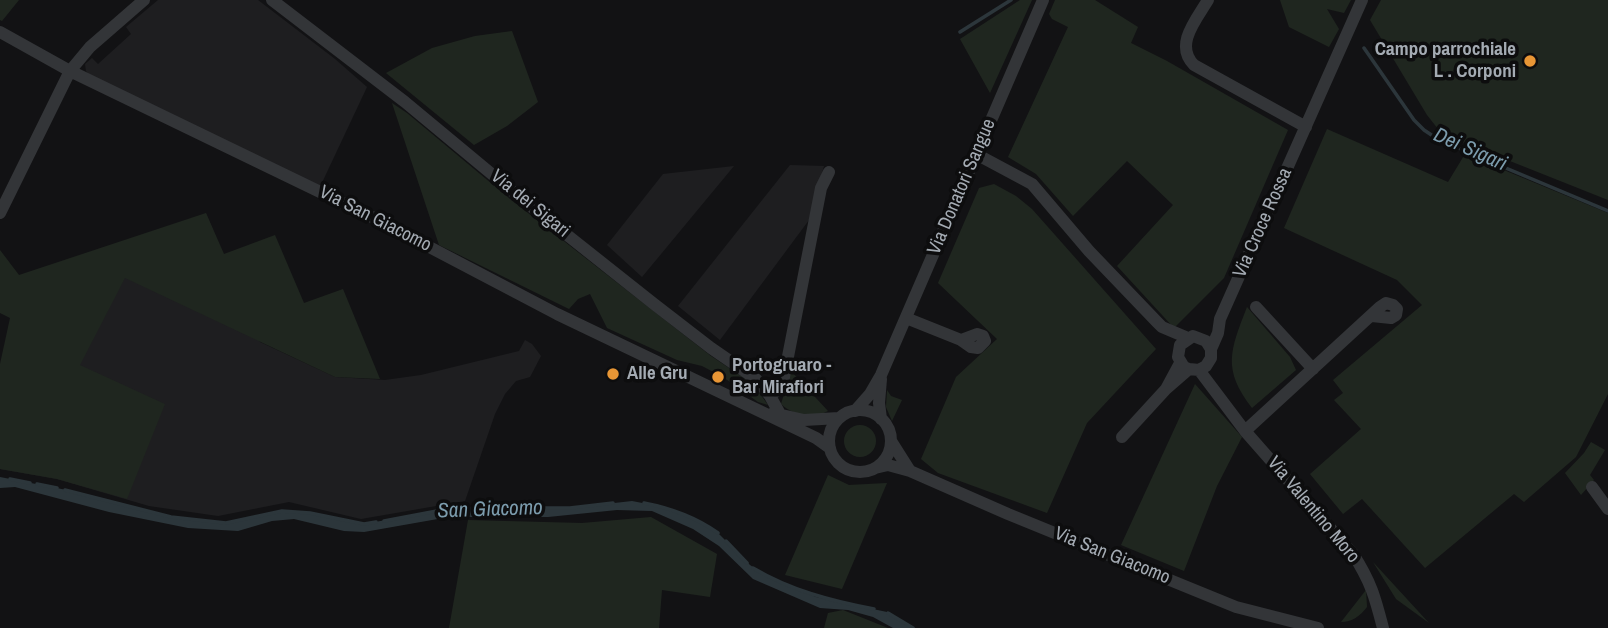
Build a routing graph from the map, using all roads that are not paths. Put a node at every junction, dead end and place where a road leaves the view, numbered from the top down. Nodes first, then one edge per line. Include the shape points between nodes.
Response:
1 (145, 0) edge
2 (272, 0) edge
3 (1044, 0) edge
4 (1208, 0) edge
5 (1362, 0) edge
6 (0, 32) edge
7 (70, 71) junction
8 (1306, 127) junction
9 (976, 154) junction
10 (829, 172) dead end
11 (0, 213) edge
12 (1256, 307) dead end
13 (1372, 316) dead end
14 (906, 318) junction
15 (1220, 319) junction
16 (1162, 327) junction
17 (1193, 337) junction
18 (961, 341) dead end
19 (1194, 361) junction
20 (1313, 369) junction
21 (881, 375) junction
22 (770, 396) junction
23 (749, 407) junction
24 (855, 411) junction
25 (780, 414) junction
26 (839, 418) junction
27 (881, 419) junction
28 (1245, 431) junction
29 (1122, 437) dead end
30 (891, 441) junction
31 (830, 448) junction
32 (875, 468) junction
33 (910, 471) junction
34 (1592, 487) dead end
35 (1608, 509) edge
36 (1318, 628) edge
37 (1383, 628) edge

1 - 7 street via 110,28
2 - 22 street, Via dei Sigari via 654,304 756,379
3 - 9 street, Via Donatori Sangue
4 - 8 street via 1186,39 1188,59
5 - 8 street, Via Croce Rossa
6 - 7 street, Via San Giacomo
7 - 11 street
7 - 23 street, Via San Giacomo
8 - 15 street, Via Croce Rossa
9 - 14 street, Via Donatori Sangue
9 - 16 street, Via Valentino Moro via 1032,184
10 - 22 street via 821,188 783,382
12 - 20 street
13 - 20 street
14 - 18 street
14 - 21 street, Via Donatori Sangue
15 - 17 street, Via Croce Rossa
15 - 19 street, Via Croce Rossa via 1218,333
16 - 17 street, Via Valentino Moro
16 - 19 street, Via Valentino Moro via 1167,340
17 - 19 street, Via Croce Rossa via 1180,345
17 - 19 street via 1206,341
19 - 28 street, Via Valentino Moro
19 - 29 street
20 - 28 street
21 - 24 street, Via Donatori Sangue
21 - 27 street, Via Donatori Sangue
22 - 25 street, Via dei Sigari
23 - 25 street, Via San Giacomo
23 - 31 street, Via San Giacomo
24 - 26 street
24 - 27 street
25 - 26 street, Via San Giacomo via 804,420
26 - 31 street via 830,433
27 - 30 street
28 - 37 street, Via Valentino Moro via 1353,554 1376,597
30 - 32 street via 888,453
30 - 33 street
31 - 32 street via 843,468 862,472
32 - 33 street, Via San Giacomo via 888,465
33 - 36 street, Via San Giacomo via 1240,608
34 - 35 street

